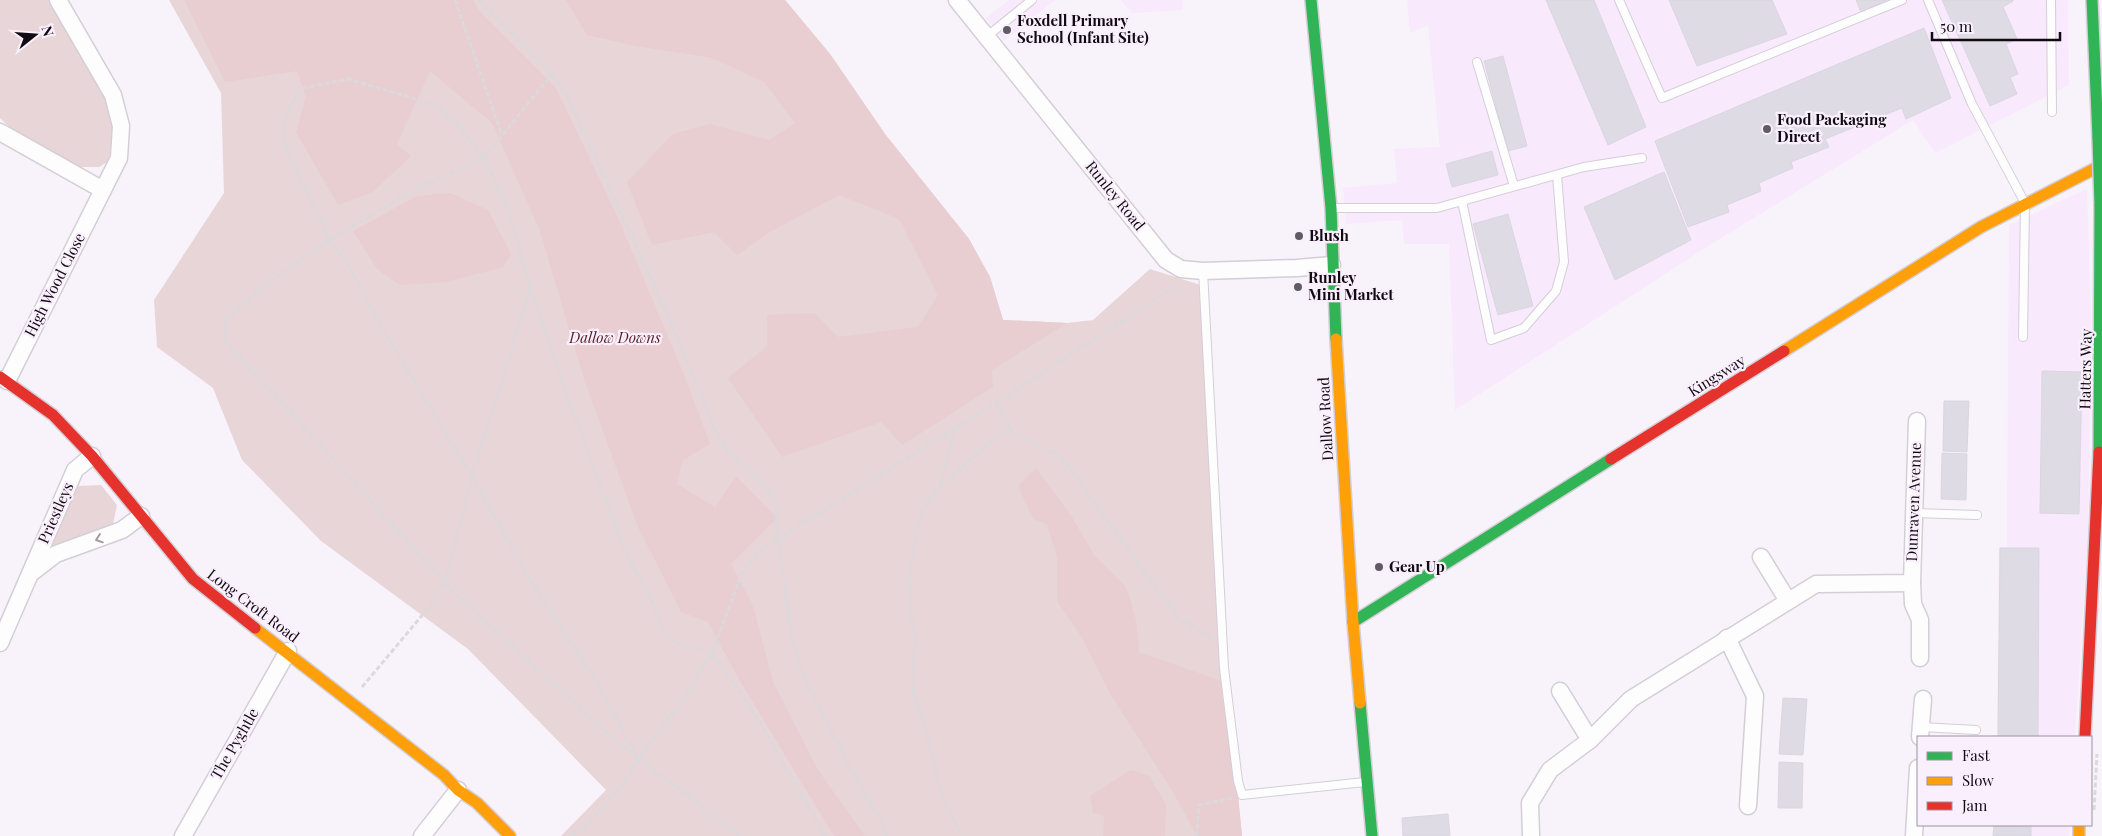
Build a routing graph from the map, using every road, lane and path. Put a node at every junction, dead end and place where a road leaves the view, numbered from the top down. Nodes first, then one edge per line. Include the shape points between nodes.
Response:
1 (58, 0) edge
2 (455, 0) edge
3 (479, 0) edge
4 (957, 0) edge
5 (1032, 0) edge
6 (1311, 0) edge
7 (1619, 0) edge
8 (1902, 0) edge
9 (1928, 0) edge
10 (2051, 0) edge
11 (2092, 0) edge
12 (986, 37) junction
13 (1477, 62) dead end
14 (552, 74) junction
15 (2052, 112) dead end
16 (0, 132) edge
17 (502, 136) junction
18 (484, 158) junction
19 (1642, 158) dead end
20 (2102, 165) edge
21 (1557, 174) junction
22 (1514, 186) junction
23 (103, 190) junction
24 (1462, 201) junction
25 (2025, 203) junction
26 (1331, 208) junction
27 (330, 240) junction
28 (1332, 265) junction
29 (1181, 269) junction
30 (1203, 271) junction
31 (530, 287) junction
32 (2023, 336) dead end
33 (4, 379) edge
34 (996, 403) junction
35 (1917, 421) dead end
36 (956, 426) junction
37 (1010, 428) junction
38 (92, 456) junction
39 (472, 477) junction
40 (939, 488) junction
41 (1914, 513) junction
42 (1977, 515) dead end
43 (141, 516) junction
44 (778, 539) junction
45 (1761, 557) dead end
46 (28, 576) junction
47 (445, 582) junction
48 (1912, 583) junction
49 (1788, 601) junction
50 (1353, 622) junction
51 (1726, 638) junction
52 (0, 643) edge
53 (1222, 645) junction
54 (288, 651) junction
55 (712, 653) junction
56 (1920, 658) dead end
57 (1560, 691) dead end
58 (1923, 699) dead end
59 (350, 701) junction
60 (1976, 730) dead end
61 (1920, 732) edge
62 (2084, 736) edge
63 (1590, 740) junction
64 (638, 759) junction
65 (1367, 782) junction
66 (1917, 785) edge
67 (458, 790) junction
68 (1242, 795) junction
69 (1748, 806) dead end
70 (183, 836) edge
71 (422, 836) edge
72 (510, 836) edge
73 (572, 836) edge
74 (741, 836) edge
75 (825, 836) edge
76 (886, 836) edge
77 (962, 836) edge
78 (1197, 836) edge
79 (1372, 836) edge
80 (1530, 836) edge
81 (1914, 836) edge

1 - 23 street, High Wood Close via 113,94 120,126 119,158
2 - 17 path
3 - 14 path
4 - 12 street, Runley Road
5 - 12 lane
6 - 26 street, Dallow Road
7 - 8 lane via 1662,98
9 - 25 lane via 1972,104
10 - 15 lane
11 - 62 street, Hatters Way, bridge via 2100,205 2100,422
12 - 29 street, Runley Road via 1166,260
13 - 22 lane
14 - 17 path
14 - 44 path via 567,96 666,311 718,436 728,451 769,491 775,503
16 - 23 street
17 - 18 path
18 - 27 path via 417,188
18 - 27 path via 459,125 433,104 348,79 299,89 283,124 286,150
18 - 31 path via 508,210
19 - 21 lane
20 - 25 street, Kingsway
21 - 22 lane
21 - 24 lane via 1564,262 1556,291 1524,328 1491,340
22 - 24 lane
23 - 33 street, High Wood Close
24 - 26 lane via 1437,208
25 - 32 lane
25 - 50 street, Kingsway via 1981,227
26 - 28 street, Dallow Road
27 - 39 path via 351,269 376,318
27 - 47 path via 263,286 225,321 227,343
28 - 30 street
28 - 50 street, Dallow Road
29 - 30 street
29 - 34 path via 1173,288
30 - 53 lane
31 - 39 path
31 - 55 path via 625,552 650,596 662,629 678,644
33 - 38 street, Long Croft Road via 53,415
34 - 36 path
34 - 37 path
35 - 41 street, Dunraven Avenue
36 - 40 path
36 - 44 path
37 - 40 path via 993,438
37 - 53 path via 1023,440 1061,456 1177,617
38 - 43 street, Long Croft Road
38 - 46 street, Priestleys via 75,470
39 - 47 path
39 - 64 path via 534,587 599,685
40 - 77 path via 920,518 909,576 916,643 912,674 914,697 936,779
41 - 42 lane
41 - 48 street, Dunraven Avenue
43 -> 46 street, Priestleys via 122,530 56,554
43 - 54 street, Long Croft Road via 193,579
44 - 55 path via 763,548 743,570
44 - 76 path via 791,633 800,669
45 - 49 street
46 - 52 street, Priestleys
47 - 59 path via 435,600
47 - 64 path
48 - 49 street, Dunraven Avenue via 1816,584
48 - 56 street, Dunraven Avenue via 1913,604 1920,620
49 - 51 street, Dunraven Avenue
50 - 65 street, Dallow Road
51 - 63 street, Dunraven Avenue via 1631,699
51 - 69 street via 1755,696
53 - 68 lane
54 - 59 street, Long Croft Road
54 - 70 street, The Pyghtle
55 - 64 path via 685,697
55 - 75 path via 755,714
57 - 63 street
58 - 61 street
59 - 67 street, Long Croft Road via 444,775
60 - 61 lane
63 - 80 street, Dunraven Avenue via 1550,770 1530,803
64 - 73 path via 624,782 590,822
64 - 74 path
65 - 68 lane
65 - 79 street, Dallow Road
66 - 81 street
67 - 71 street
67 - 72 street, Long Croft Road via 477,803
68 - 78 path via 1199,805

